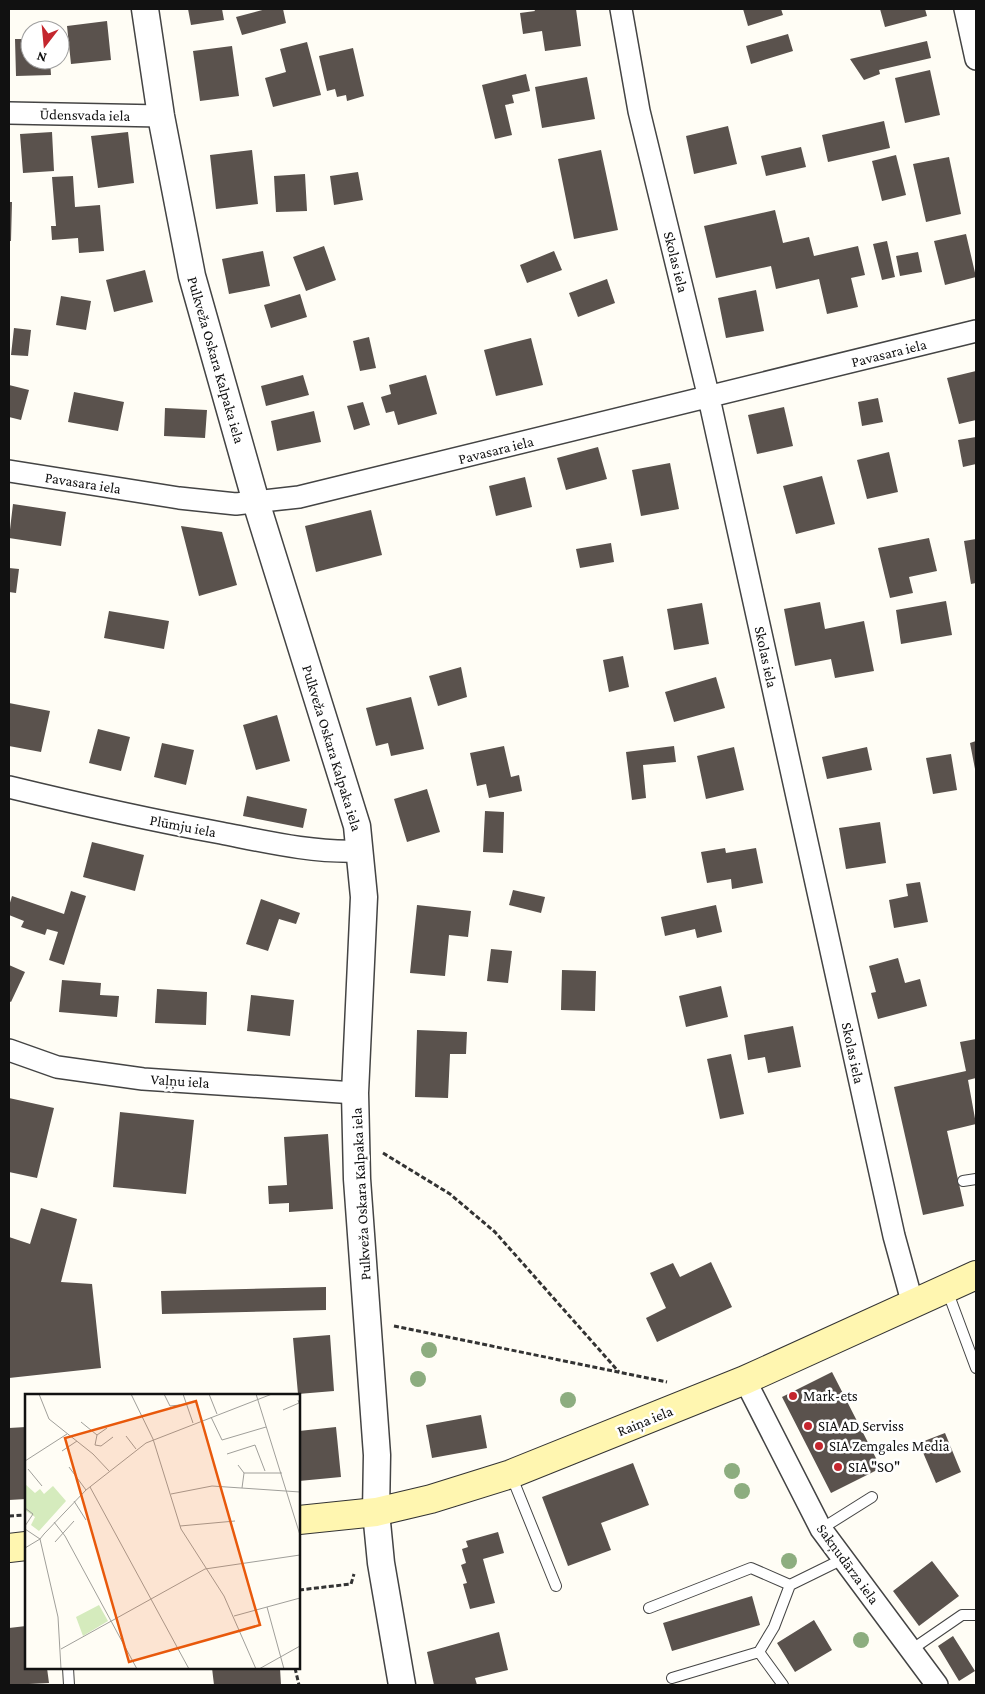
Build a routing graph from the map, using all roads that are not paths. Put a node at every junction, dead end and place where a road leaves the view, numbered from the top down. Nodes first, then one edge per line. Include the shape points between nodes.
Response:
1 (145, 9) edge
2 (621, 9) edge
3 (965, 9) edge
4 (976, 59) edge
5 (9, 113) edge
6 (161, 116) junction
7 (976, 331) edge
8 (709, 398) junction
9 (9, 471) edge
10 (256, 502) junction
11 (9, 787) edge
12 (360, 851) junction
13 (9, 1050) edge
14 (355, 1093) junction
15 (976, 1179) edge
16 (963, 1181) dead end
17 (976, 1275) edge
18 (947, 1290) junction
19 (913, 1305) junction
20 (976, 1368) edge
21 (745, 1380) junction
22 (511, 1474) junction
23 (872, 1498) dead end
24 (376, 1512) junction
25 (300, 1520) edge
26 (821, 1528) junction
27 (25, 1546) edge
28 (9, 1548) edge
29 (844, 1559) junction
30 (790, 1584) junction
31 (556, 1586) dead end
32 (649, 1608) dead end
33 (976, 1614) edge
34 (911, 1650) junction
35 (759, 1652) junction
36 (68, 1669) edge
37 (672, 1678) dead end
38 (69, 1685) edge
39 (402, 1685) edge
40 (783, 1685) edge
41 (937, 1685) edge

1 - 6 street, Pulkveža Oskara Kalpaka iela
2 - 8 street, Skolas iela via 639,111
3 - 4 street
5 - 6 street, Ūdensvada iela
6 - 10 street, Pulkveža Oskara Kalpaka iela via 192,276
7 - 8 street, Pavasara iela
8 - 10 street, Pavasara iela via 299,497
8 - 19 street, Skolas iela via 894,1236
9 - 10 street, Pavasara iela via 179,498 236,504
10 - 12 street, Pulkveža Oskara Kalpaka iela via 342,774 357,826
11 - 12 street, Plūmju iela via 284,846 334,852
12 - 14 street, Pulkveža Oskara Kalpaka iela via 364,897
13 - 14 street, Vaļņu iela via 57,1067 143,1079
14 - 24 street, Pulkveža Oskara Kalpaka iela via 357,1179 377,1454
15 - 16 lane
17 - 18 main road, Raiņa iela
18 - 19 main road, Raiņa iela
18 - 20 lane
19 - 21 main road, Raiņa iela
21 - 22 main road, Raiņa iela
21 - 26 street, Sakņudārza iela
22 - 24 main road, Raiņa iela
22 - 31 lane
23 - 26 lane
24 - 25 main road, Raiņa iela
24 - 39 street, Pulkveža Oskara Kalpaka iela via 381,1563
26 - 29 street, Sakņudārza iela
27 - 28 main road
29 - 30 lane
29 - 34 street, Sakņudārza iela
30 - 32 lane via 750,1568
30 - 35 lane via 774,1627
33 - 34 lane via 962,1615
34 - 41 street, Sakņudārza iela
35 - 37 lane
35 - 40 lane
36 - 38 lane

